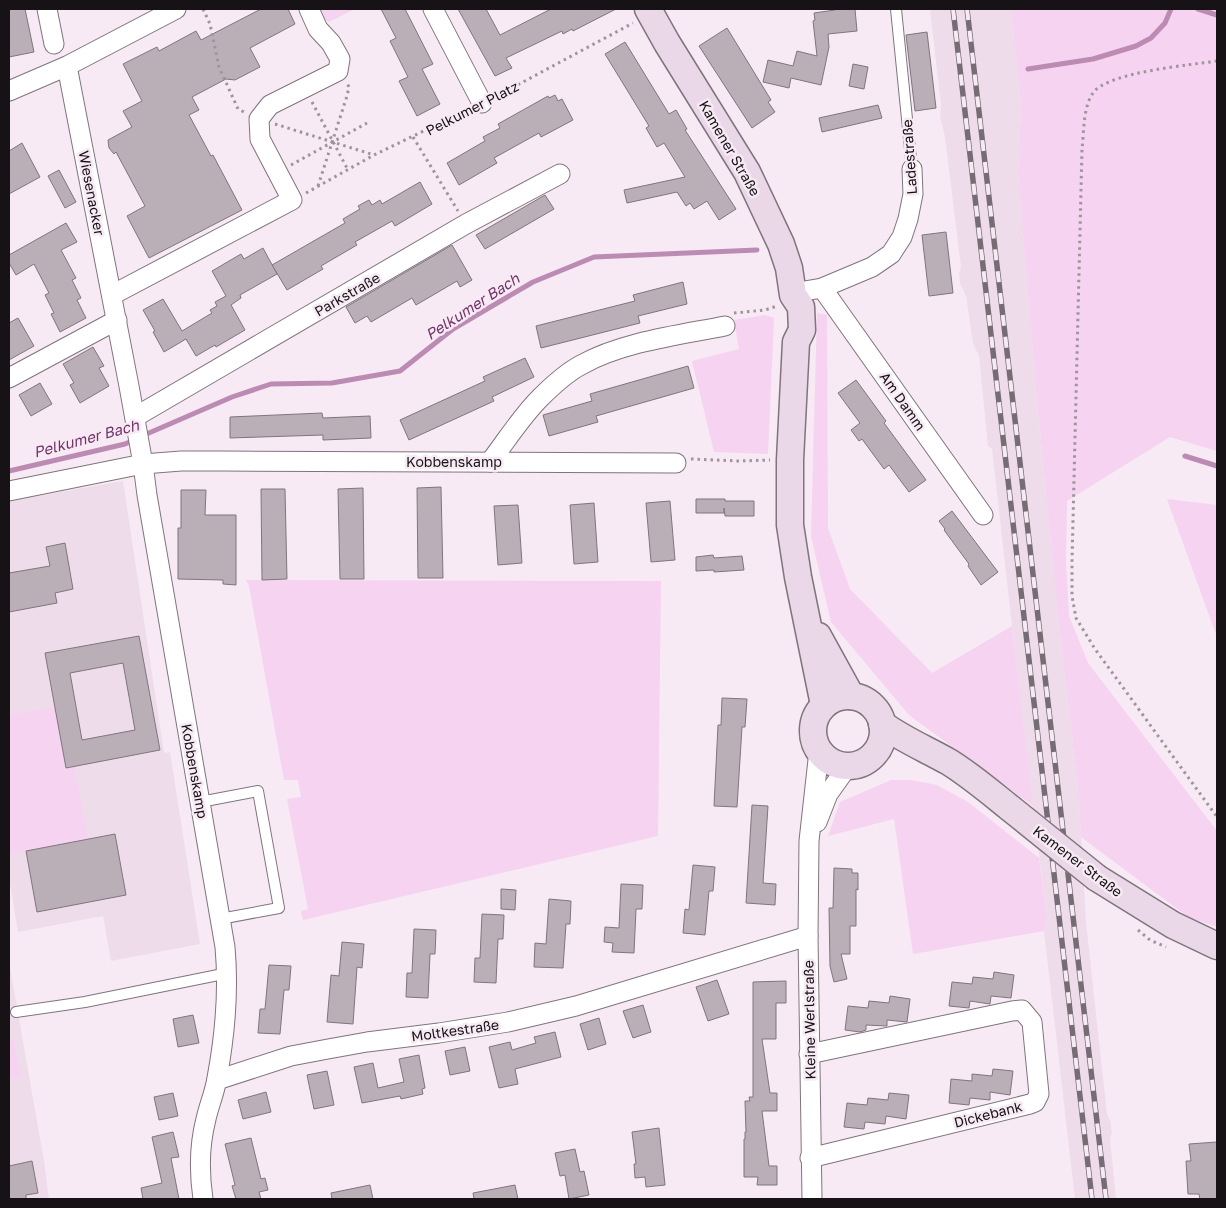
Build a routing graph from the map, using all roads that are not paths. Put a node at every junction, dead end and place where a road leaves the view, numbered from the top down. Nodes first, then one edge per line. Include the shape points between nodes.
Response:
1 (47, 9) edge
2 (176, 9) edge
3 (309, 9) edge
4 (434, 9) edge
5 (896, 9) edge
6 (649, 12) edge
7 (54, 44) dead end
8 (66, 66) junction
9 (9, 91) edge
10 (482, 103) road end
11 (912, 170) joint
12 (560, 174) dead end
13 (822, 288) junction
14 (793, 294) junction
15 (112, 295) junction
16 (117, 320) junction
17 (725, 326) road end
18 (9, 378) edge
19 (136, 422) junction
20 (142, 456) junction
21 (490, 462) junction
22 (676, 463) road end
23 (9, 491) edge
24 (983, 515) dead end
25 (805, 611) junction
26 (851, 696) junction
27 (824, 705) junction
28 (882, 724) junction
29 (819, 751) junction
30 (874, 753) junction
31 (948, 762) junction
32 (848, 766) junction
33 (200, 802) junction
34 (809, 842) junction
35 (220, 919) junction
36 (808, 936) junction
37 (1217, 946) edge
38 (228, 973) junction
39 (16, 1012) dead end
40 (809, 1054) junction
41 (217, 1080) junction
42 (810, 1158) junction
43 (203, 1199) edge
44 (812, 1199) edge

1 - 7 street
2 - 8 street
3 - 15 street via 318,29 340,59 338,71 270,105 259,119 260,139 292,200
4 - 10 street
5 - 11 lane, Ladestraße
6 - 14 main road, Kamener Straße via 747,172 783,250
8 - 9 street
8 - 15 street, Wiesenacker
11 - 13 street, Ladestraße via 914,194 908,219 902,237 890,254 872,267
12 - 19 street, Parkstraße via 466,224
13 - 14 street, Ladestraße
13 - 24 street, Am Damm
14 - 25 main road, Kamener Straße via 789,308 790,331 796,342 790,526
15 - 16 street, Wiesenacker
16 - 18 street
16 - 19 street, Wiesenacker
17 - 21 street via 639,344 580,365 538,400
19 - 20 street, Wiesenacker
20 - 21 street, Kobbenskamp via 180,461
20 - 23 street, Kobbenskamp
20 - 33 street, Kobbenskamp
21 - 22 street, Kobbenskamp
25 - 26 main road, Kamener Straße
25 - 27 main road, Kamener Straße
26 - 27 main road via 837,698
26 - 28 main road via 871,705
27 - 29 main road via 816,717 813,731
28 - 30 main road via 882,737
28 - 31 main road, Kamener Straße
29 - 32 main road via 832,762
29 - 34 street, Kleine Werlstraße
30 - 31 main road, Kamener Straße
30 - 32 main road via 865,761
31 - 37 main road, Kamener Straße, bridge via 964,771 1097,878 1173,925
32 - 34 street, Kleine Werlstraße via 828,794
33 - 35 street, Kobbenskamp
33 - 35 lane via 258,791 280,908
34 - 36 street, Kleine Werlstraße
35 - 38 street, Kobbenskamp
36 - 40 street, Kleine Werlstraße
36 - 41 street, Moltkestraße via 540,1015 291,1056
38 - 39 lane via 78,1004
38 - 41 street, Kobbenskamp
40 - 42 street, Kleine Werlstraße
40 - 42 street, Dickebank via 1022,1010 1032,1022 1039,1094 1030,1104
41 - 43 street via 201,1140
42 - 44 street, Kleine Werlstraße

